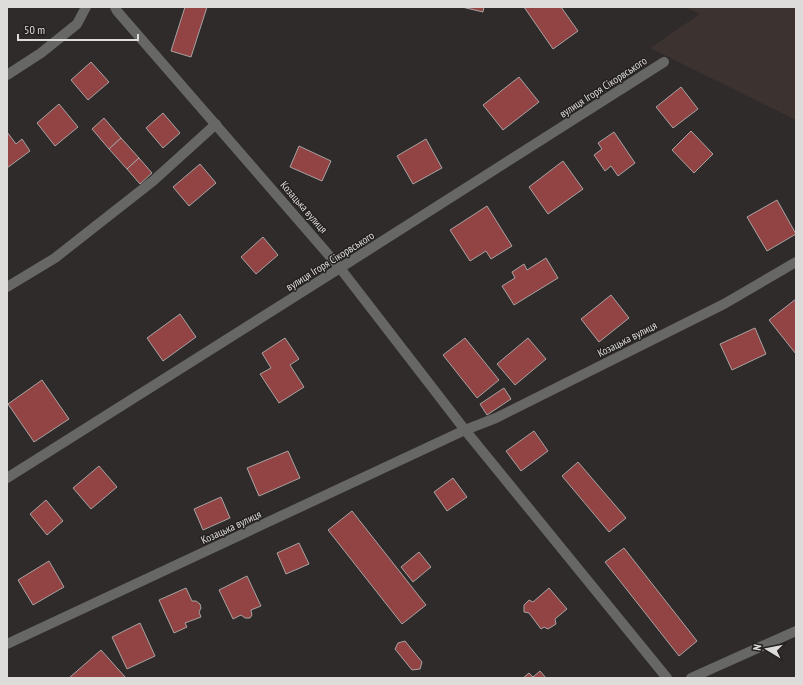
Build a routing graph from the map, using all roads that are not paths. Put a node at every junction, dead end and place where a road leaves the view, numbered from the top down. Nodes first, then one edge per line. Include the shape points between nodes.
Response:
1 (86, 7) edge
2 (115, 7) edge
3 (664, 62) dead end
4 (7, 74) edge
5 (216, 124) junction
6 (796, 262) edge
7 (340, 268) junction
8 (7, 287) edge
9 (465, 430) junction
10 (7, 478) edge
11 (796, 631) edge
12 (7, 644) edge
13 (667, 678) edge
14 (691, 678) edge

1 - 4 street via 77,24 41,53
2 - 5 street, Козацька вулиця
3 - 7 street, вулиця Ігоря Сікорвського
5 - 7 street, Козацька вулиця
5 - 8 street via 153,181 61,253
6 - 9 street, Козацька вулиця via 724,304 496,418
7 - 9 street, Козацька вулиця
7 - 10 street, вулиця Ігоря Сікорвського
9 - 12 street, Козацька вулиця
9 - 13 street, Козацька вулиця
11 - 14 street

